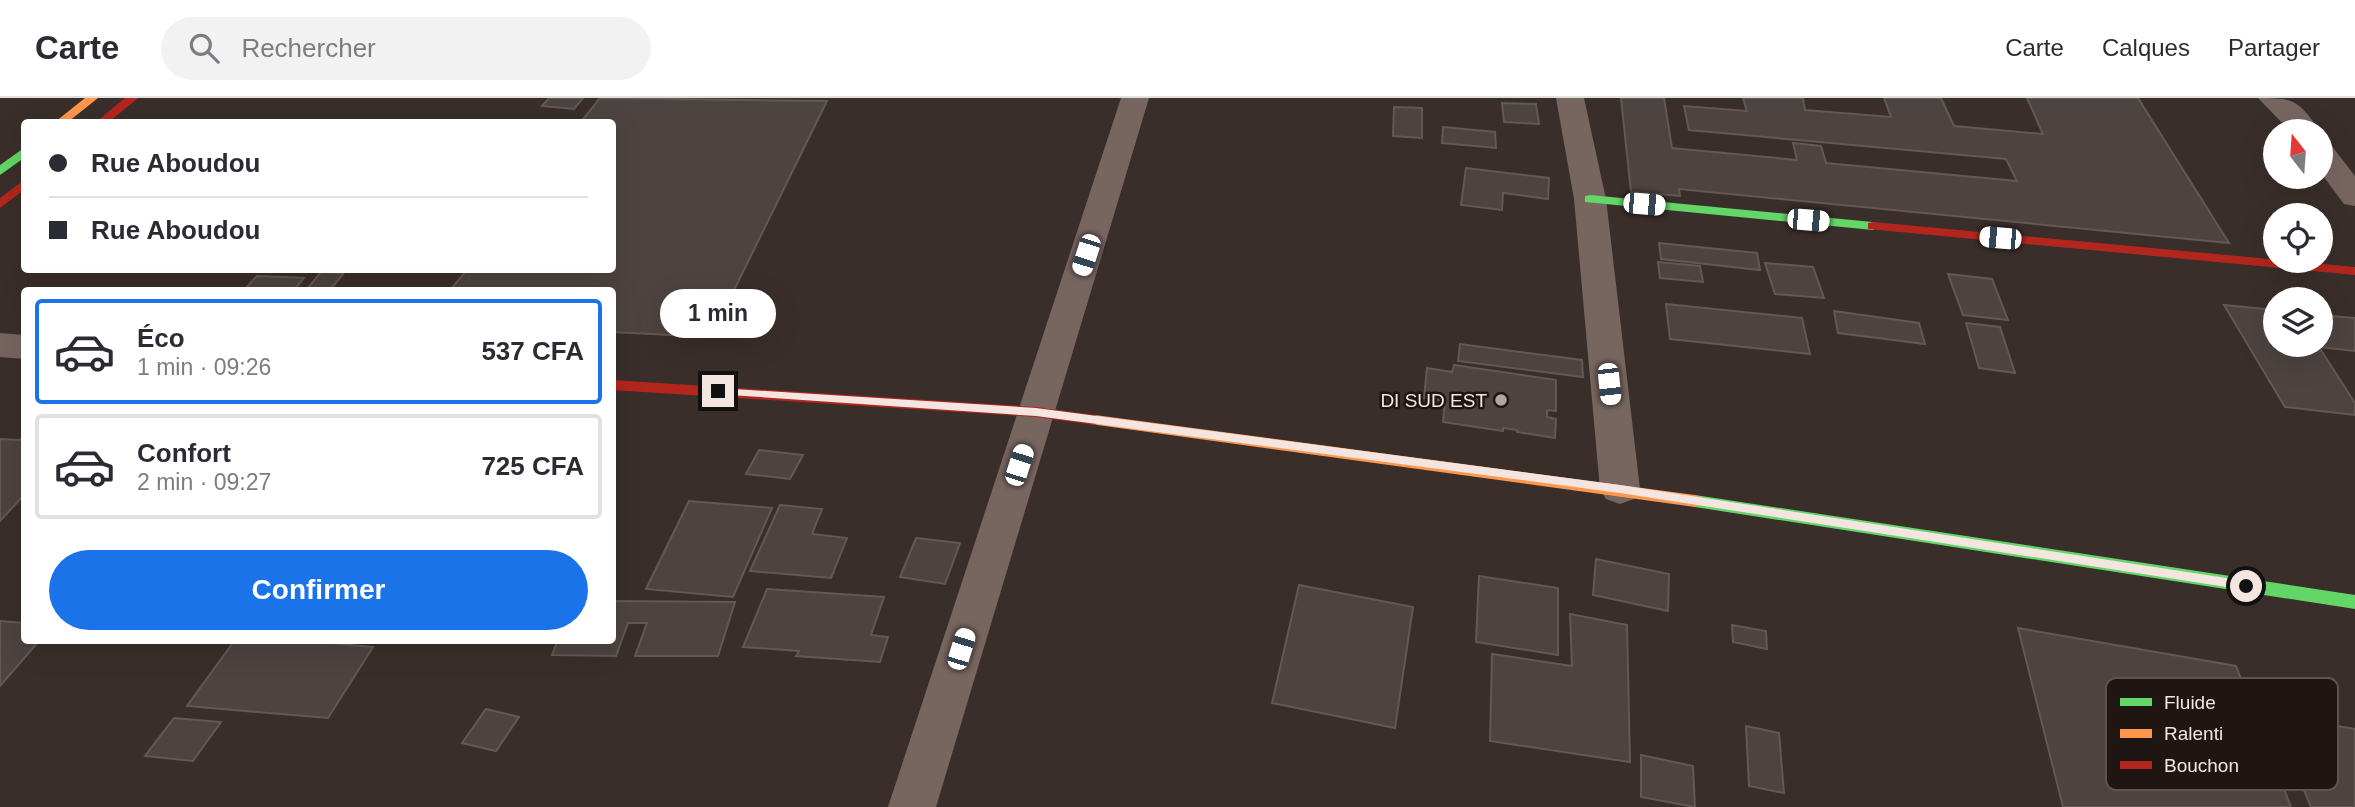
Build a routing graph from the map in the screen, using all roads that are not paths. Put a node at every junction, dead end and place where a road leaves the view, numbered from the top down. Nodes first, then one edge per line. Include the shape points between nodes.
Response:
1 (92, 98) edge
2 (132, 98) edge
3 (1135, 98) edge
4 (1570, 98) edge
5 (2272, 98) edge
6 (65, 119) edge
7 (106, 119) edge
8 (2296, 119) edge
9 (21, 154) edge
10 (2333, 168) edge
11 (0, 171) edge
12 (21, 186) edge
13 (2355, 197) edge
14 (1590, 199) junction
15 (0, 204) edge
16 (2355, 271) edge
17 (0, 345) edge
18 (21, 347) edge
19 (616, 384) edge
20 (1036, 412) junction
21 (1620, 489) junction
22 (2355, 602) edge
23 (912, 807) edge

1 - 6 street
2 - 7 street
3 - 20 street
4 - 14 street
5 - 8 street
9 - 11 street
10 - 13 street
12 - 15 street
14 - 16 street
14 - 21 street
17 - 18 street
19 - 20 street
20 - 21 street
20 - 23 street
21 - 22 street

